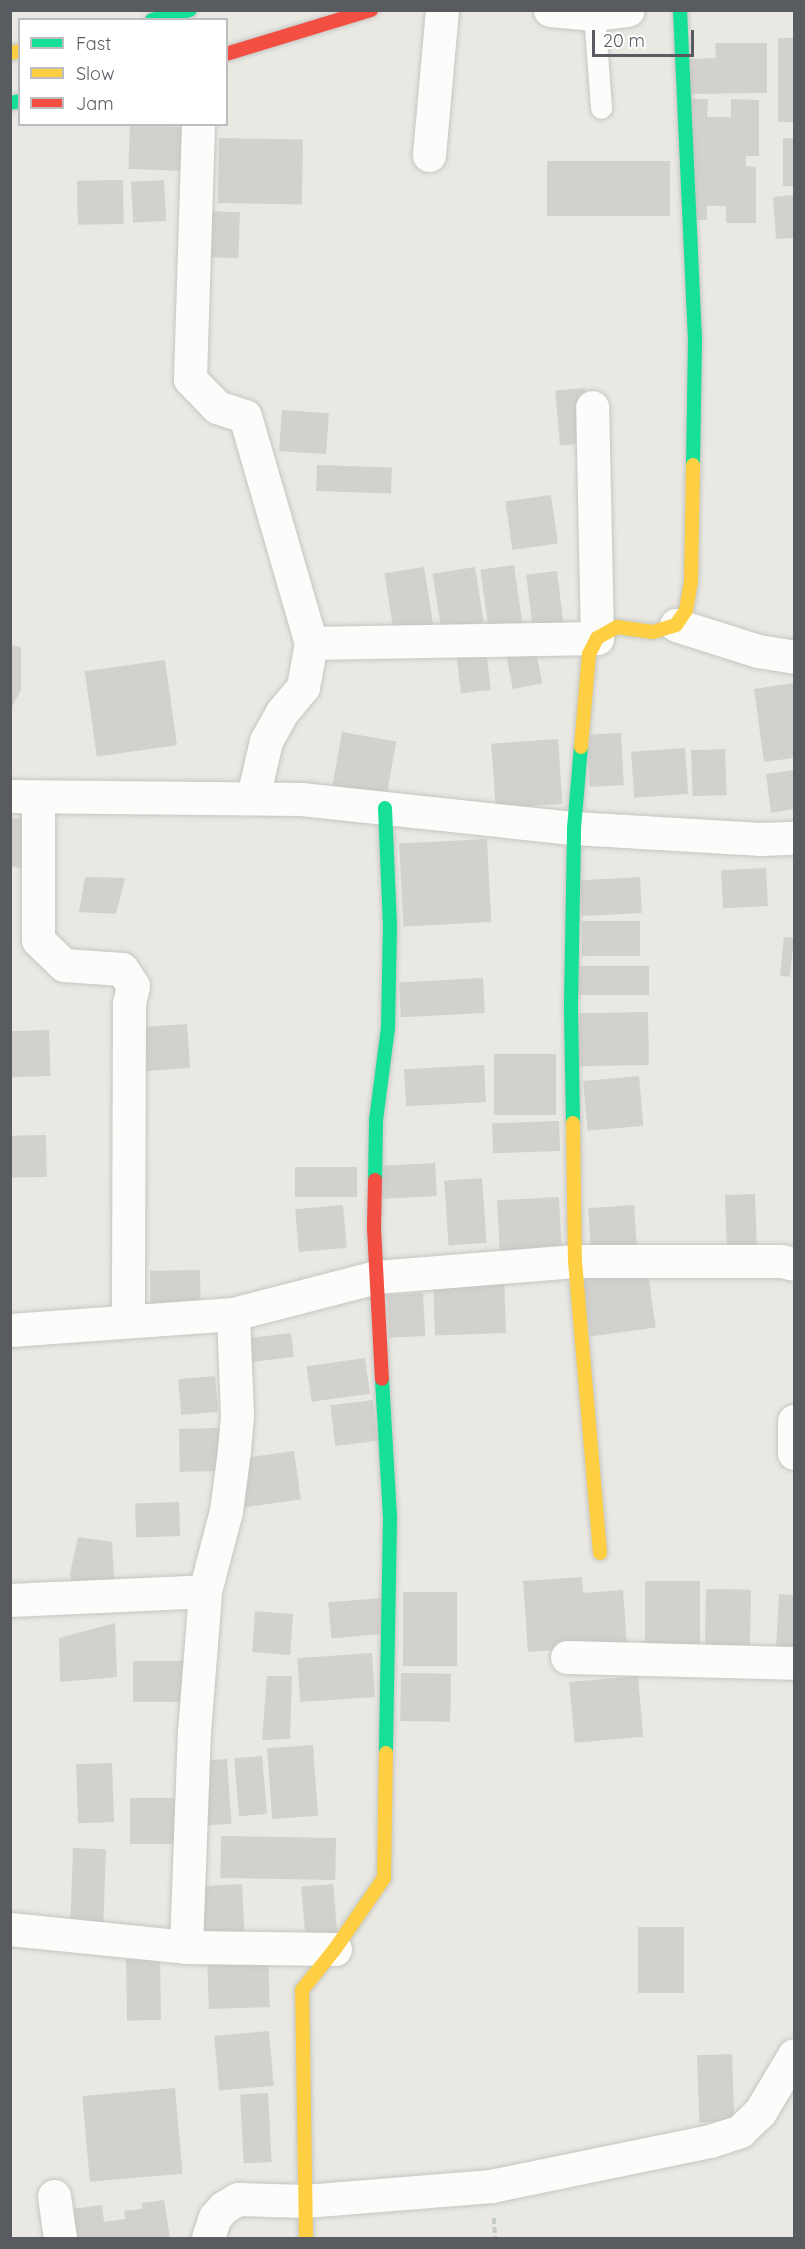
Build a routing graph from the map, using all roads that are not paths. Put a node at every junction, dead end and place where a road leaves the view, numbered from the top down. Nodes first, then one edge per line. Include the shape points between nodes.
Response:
1 (190, 10) edge
2 (371, 10) edge
3 (442, 10) edge
4 (550, 10) edge
5 (628, 10) edge
6 (680, 10) edge
7 (594, 14) junction
8 (331, 16) edge
9 (160, 18) edge
10 (228, 53) edge
11 (602, 108) dead end
12 (198, 126) edge
13 (429, 155) dead end
14 (592, 407) dead end
15 (676, 625) junction
16 (597, 638) junction
17 (311, 643) junction
18 (795, 657) edge
19 (24, 796) edge
20 (253, 797) junction
21 (385, 808) junction
22 (574, 828) junction
23 (795, 838) edge
24 (575, 1261) junction
25 (795, 1264) edge
26 (376, 1277) junction
27 (234, 1314) junction
28 (128, 1321) junction
29 (10, 1330) edge
30 (795, 1421) edge
31 (795, 1453) edge
32 (600, 1553) dead end
33 (205, 1591) junction
34 (10, 1600) edge
35 (567, 1657) dead end
36 (795, 1664) edge
37 (10, 1929) edge
38 (186, 1947) junction
39 (335, 1949) junction
40 (795, 2055) edge
41 (54, 2196) dead end
42 (306, 2201) junction
43 (60, 2238) edge
44 (208, 2238) edge
45 (306, 2238) edge

1 - 9 street
2 - 8 street
3 - 13 street
4 - 7 street
5 - 7 street
6 - 15 street via 695,339 691,582 686,610
7 - 11 lane
8 - 10 street
12 - 17 street via 190,379 217,407 245,416
14 - 16 street
15 - 16 street via 653,632 617,627
15 - 18 street via 758,651
16 - 17 street
16 - 22 street via 589,654
17 - 20 street via 303,687 282,712 266,741
19 - 20 street
19 - 28 street via 39,940 64,965 122,969 132,986
20 - 21 street
21 - 22 street
21 - 26 street via 390,938 388,1028 376,1120
22 - 23 street
22 - 24 street
24 - 25 street
24 - 26 street
24 - 32 street
26 - 27 street
26 - 39 street via 390,1518 384,1878
27 - 28 street
27 - 33 street via 234,1450 226,1511
28 - 29 street
30 - 31 street
33 - 34 street
33 - 38 street via 194,1732
35 - 36 street
37 - 38 street
38 - 39 street
39 - 42 street via 302,1990
40 - 42 street via 760,2112 740,2131 710,2140 491,2186
41 - 43 street
42 - 44 street via 238,2199 215,2217
42 - 45 street

